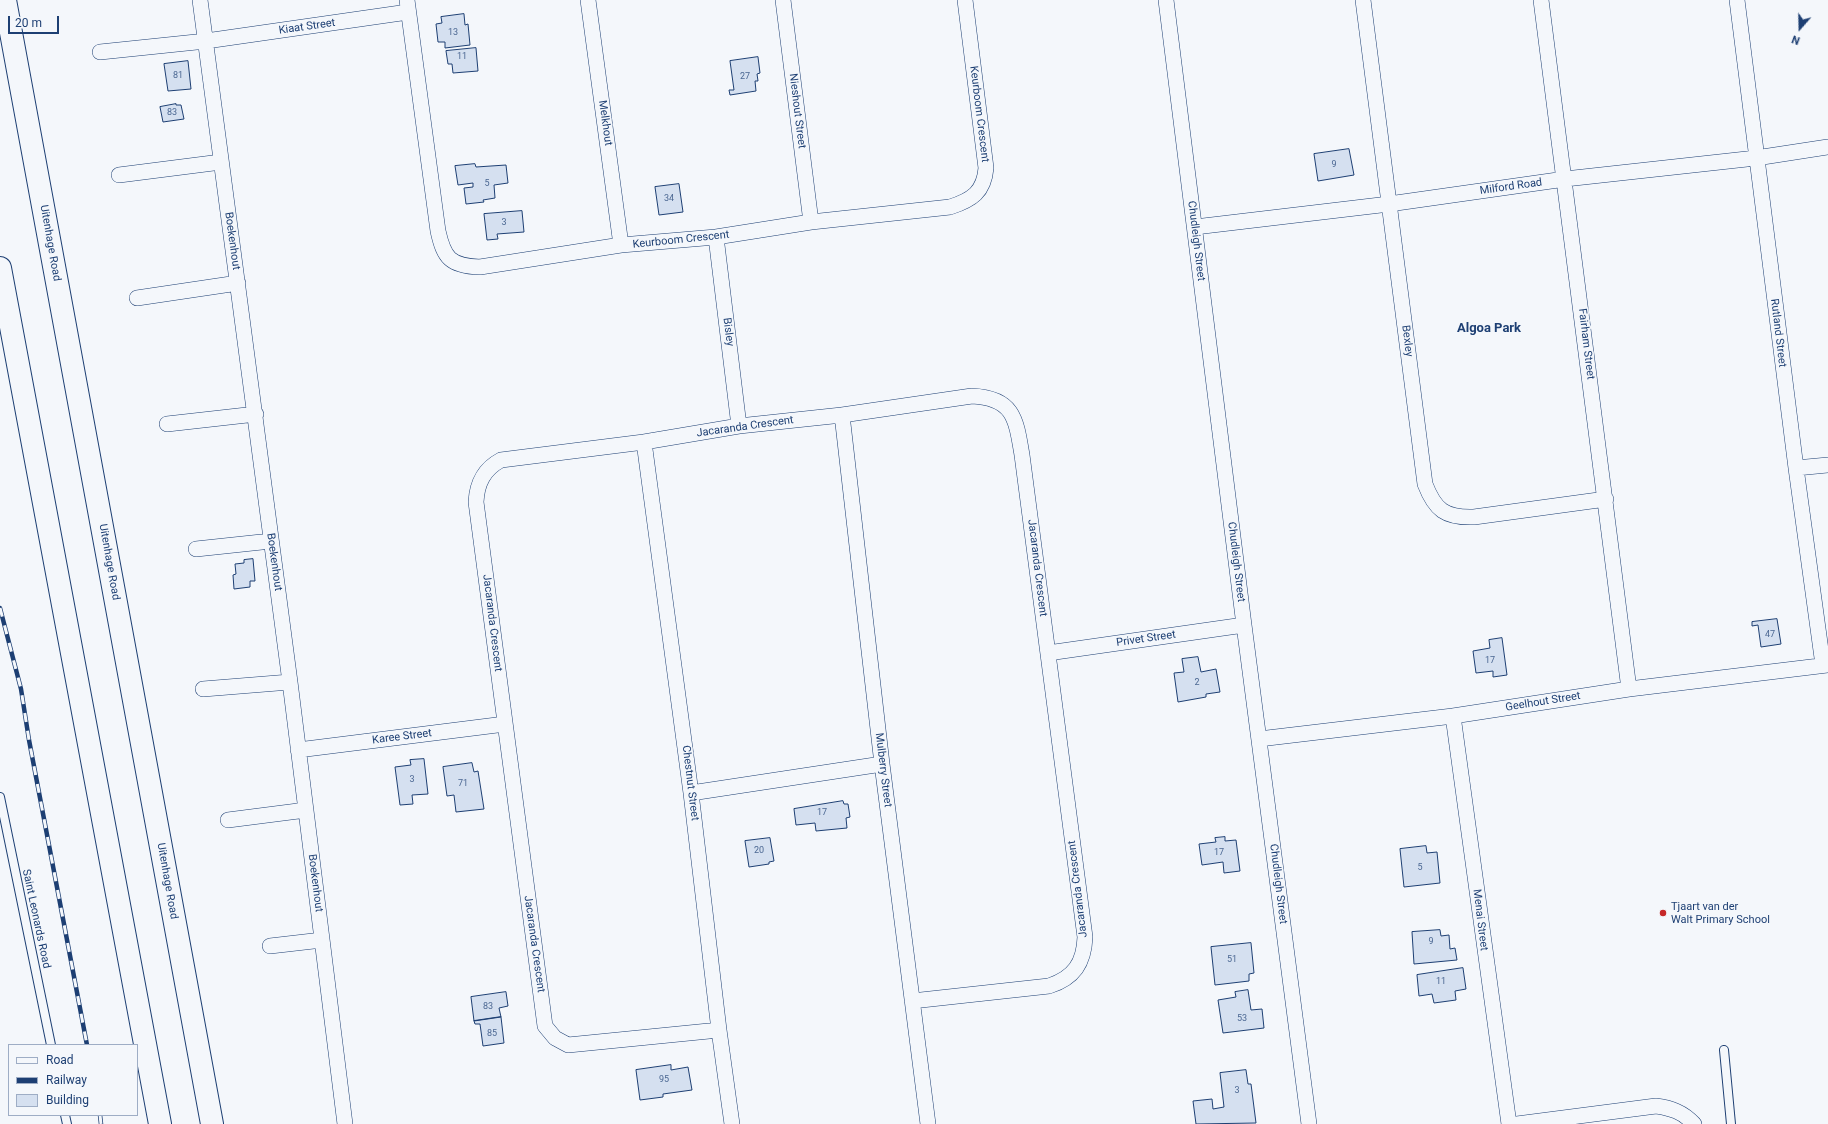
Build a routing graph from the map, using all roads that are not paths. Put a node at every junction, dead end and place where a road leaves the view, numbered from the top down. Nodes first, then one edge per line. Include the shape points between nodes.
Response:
1 (5, 0) edge
2 (200, 0) edge
3 (588, 0) edge
4 (783, 0) edge
5 (964, 0) edge
6 (1166, 0) edge
7 (1363, 0) edge
8 (1541, 0) edge
9 (1737, 0) edge
10 (408, 6) edge
11 (206, 41) junction
12 (100, 52) dead end
13 (1828, 147) edge
14 (1756, 158) junction
15 (221, 162) junction
16 (119, 176) dead end
17 (1565, 179) junction
18 (1389, 204) junction
19 (812, 222) junction
20 (1194, 227) junction
21 (716, 237) junction
22 (621, 246) junction
23 (0, 268) edge
24 (238, 283) junction
25 (137, 298) dead end
26 (256, 414) junction
27 (842, 415) junction
28 (167, 424) dead end
29 (739, 426) junction
30 (644, 442) junction
31 (1828, 465) edge
32 (1796, 468) junction
33 (1606, 499) junction
34 (271, 540) junction
35 (196, 549) dead end
36 (1244, 625) junction
37 (1048, 653) junction
38 (1826, 665) edge
39 (290, 682) junction
40 (203, 689) dead end
41 (1630, 689) junction
42 (1453, 716) junction
43 (505, 724) junction
44 (1259, 739) junction
45 (298, 750) junction
46 (882, 764) junction
47 (691, 793) junction
48 (0, 797) edge
49 (306, 810) junction
50 (228, 820) dead end
51 (322, 940) junction
52 (270, 946) dead end
53 (912, 1001) junction
54 (719, 1030) junction
55 (51, 1044) edge
56 (1724, 1050) dead end
57 (160, 1124) edge
58 (212, 1124) edge
59 (345, 1124) edge
60 (732, 1124) edge
61 (928, 1124) edge
62 (1309, 1124) edge
63 (1509, 1124) edge
64 (1517, 1124) edge
65 (1694, 1124) edge
66 (1731, 1124) edge

1 - 58 main road, Uitenhage Road
2 - 11 street, Boekenhout
3 - 22 street, Melkhout
4 - 19 street, Nieshout Street
5 - 19 street, Keurboom Crescent via 985,154 985,177 979,191 963,203 950,207
6 - 20 street, Chudleigh Street
7 - 18 street, Bexley
8 - 17 street, Fairham Street
9 - 14 street, Rutland Street
10 - 11 street, Kiaat Street
10 - 22 street, Keurboom Crescent via 438,231 442,249 447,257 467,266 480,266
11 - 12 street, Kiaat Street
11 - 15 street, Boekenhout
13 - 14 street, Milford Road
14 - 17 street, Milford Road
14 - 32 street, Rutland Street
15 - 16 street
15 - 24 street, Boekenhout
17 - 18 street, Milford Road
17 - 33 street, Fairham Street
18 - 20 street, Milford Road
18 - 33 street, Bexley via 1425,484 1430,497 1447,514 1458,518
19 - 21 street, Keurboom Crescent
20 - 36 street, Chudleigh Street
21 - 22 street, Keurboom Crescent
21 - 29 street, Bisley
23 - 57 main road
24 - 25 street
24 - 26 street, Boekenhout
26 - 28 street
26 - 34 street, Boekenhout
27 - 29 street, Jacaranda Crescent
27 - 37 street, Jacaranda Crescent via 972,396 1003,403 1012,413 1017,425 1022,455
27 - 46 street, Mulberry Street
29 - 30 street, Jacaranda Crescent
30 - 43 street, Jacaranda Crescent via 501,460 490,466 482,478 476,502
30 - 47 street, Chestnut Street
31 - 32 street
32 - 38 street, Rutland Street
33 - 41 street, Fairham Street
34 - 35 street
34 - 39 street, Boekenhout
36 - 37 street, Privet Street
36 - 44 street, Chudleigh Street
37 - 53 street, Jacaranda Crescent via 1086,937 1082,958 1062,982 1049,986
38 - 41 street, Geelhout Street
39 - 40 street
39 - 45 street, Boekenhout
41 - 42 street, Geelhout Street
42 - 44 street, Geelhout Street
42 - 63 street, Menai Street
43 - 45 street, Karee Street
43 - 54 street, Jacaranda Crescent via 545,1026 549,1032 568,1045
44 - 62 street, Chudleigh Street
45 - 49 street, Boekenhout
46 - 47 street
46 - 53 street, Mulberry Street
47 - 54 street, Chestnut Street
48 - 55 lane, Saint Leonards Road
49 - 50 street
49 - 51 street, Boekenhout
51 - 52 street
51 - 59 street, Boekenhout
53 - 61 street, Mulberry Street
54 - 60 street, Chestnut Street
56 - 66 lane
64 - 65 street via 1656,1106 1676,1110

